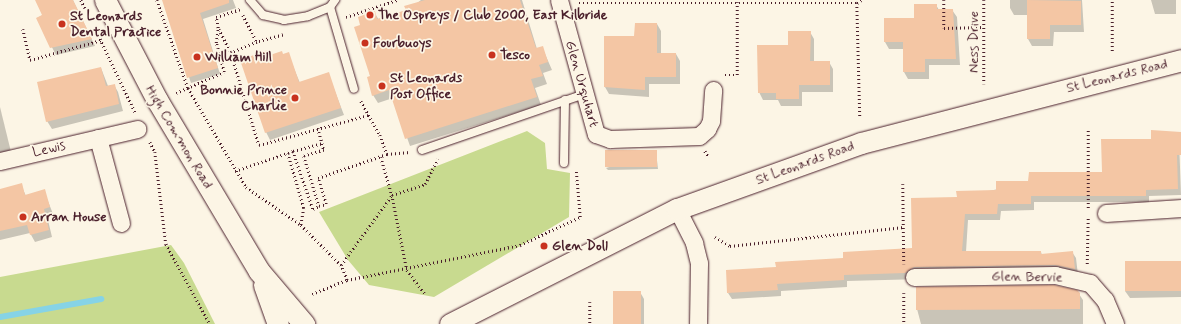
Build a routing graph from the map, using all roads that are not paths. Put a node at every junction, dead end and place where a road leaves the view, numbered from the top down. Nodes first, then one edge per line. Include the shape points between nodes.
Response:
1 (105, 0) edge
2 (250, 0) edge
3 (335, 0) edge
4 (559, 1) edge
5 (330, 7) junction
6 (1181, 60) edge
7 (354, 89) road end
8 (713, 90) road end
9 (585, 94) junction
10 (565, 100) junction
11 (141, 128) road end
12 (98, 138) junction
13 (422, 150) road end
14 (0, 161) edge
15 (564, 163) dead end
16 (1181, 208) edge
17 (677, 210) junction
18 (1106, 213) dead end
19 (121, 223) dead end
20 (259, 271) junction
21 (907, 278) road end
22 (278, 324) edge
23 (304, 324) edge
24 (450, 324) edge
25 (698, 324) edge
26 (1115, 324) edge

1 - 20 street, High Common Road via 157,100
2 - 5 lane via 263,15 284,20 308,16
3 - 5 lane
4 - 9 street, Glen Urquhart
5 - 7 lane via 336,20
6 - 17 street, St Leonards Road via 860,143
8 - 9 street, Glen Urquhart via 711,121 699,136 610,140 596,134
9 - 10 lane
10 - 13 lane
10 - 15 lane
11 - 12 street, Lewis
12 - 14 street, Lewis
12 - 19 street
16 - 18 street
17 - 24 street, St Leonards Road
17 - 25 street via 694,243 699,263
20 - 22 street, High Common Road
20 - 23 street, High Common Road
21 - 26 street, Glen Bervie via 1055,275 1090,283 1105,300

